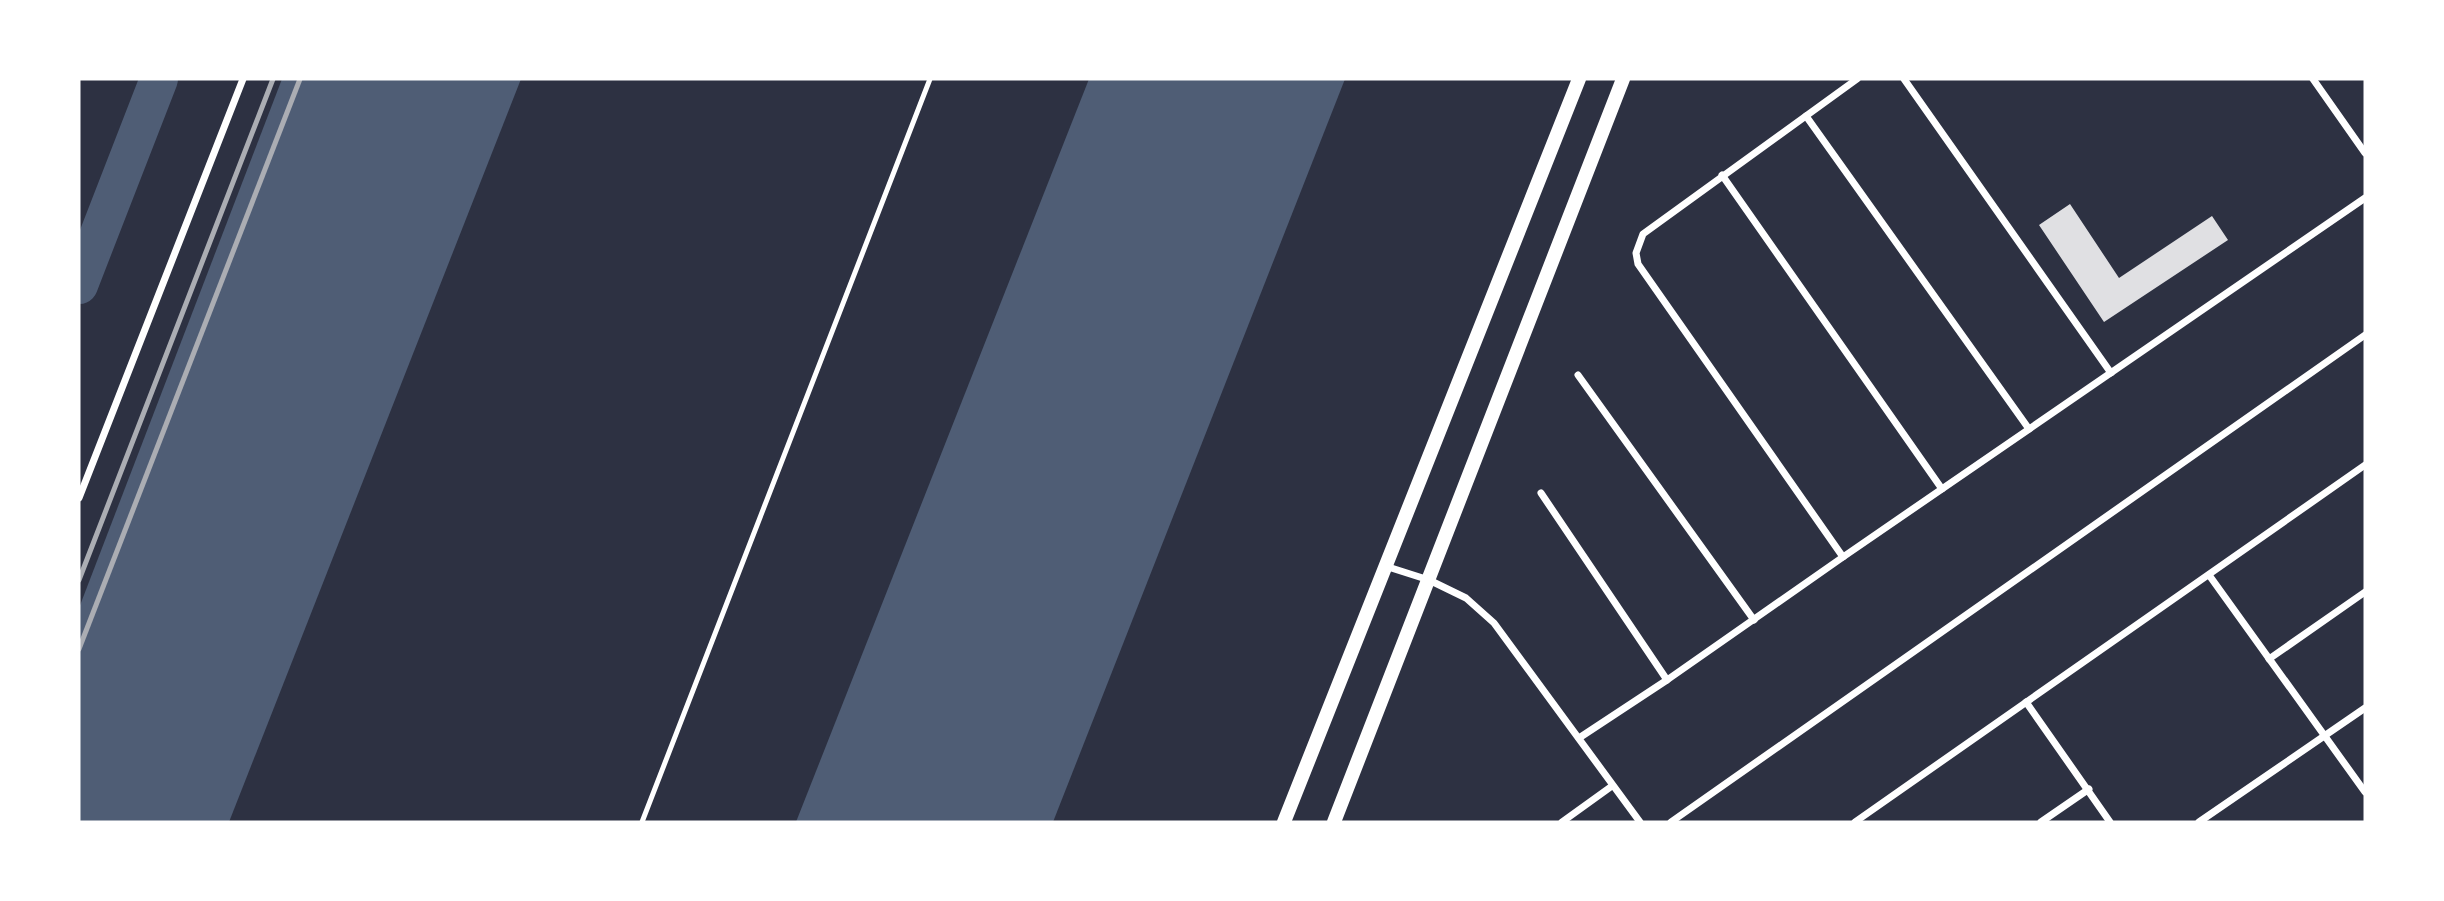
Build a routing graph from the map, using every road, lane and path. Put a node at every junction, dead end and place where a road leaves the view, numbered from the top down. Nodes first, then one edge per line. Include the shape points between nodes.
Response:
1 (243, 79) edge
2 (930, 79) edge
3 (1579, 79) edge
4 (1623, 79) edge
5 (1857, 79) edge
6 (1904, 79) edge
7 (2315, 79) edge
8 (1806, 116) junction
9 (2365, 153) edge
10 (1722, 175) junction
11 (2365, 198) edge
12 (2365, 335) edge
13 (2111, 373) junction
14 (1578, 375) dead end
15 (2029, 429) junction
16 (2365, 465) edge
17 (1941, 489) junction
18 (1541, 493) dead end
19 (79, 498) edge
20 (1843, 556) junction
21 (1385, 566) junction
22 (2208, 575) junction
23 (1429, 580) junction
24 (2365, 592) edge
25 (1754, 620) junction
26 (2269, 659) junction
27 (1667, 680) junction
28 (2026, 702) junction
29 (2365, 708) edge
30 (2325, 736) junction
31 (1579, 738) junction
32 (1612, 786) junction
33 (2089, 789) junction
34 (2365, 792) edge
35 (642, 822) edge
36 (1284, 822) edge
37 (1334, 822) edge
38 (1562, 822) edge
39 (1640, 822) edge
40 (1671, 822) edge
41 (1855, 822) edge
42 (2041, 822) edge
43 (2110, 822) edge
44 (2199, 822) edge

1 - 19 street
2 - 35 lane
3 - 21 main road
4 - 23 main road
5 - 8 street
6 - 13 street
7 - 9 street
8 - 10 street
8 - 15 street
10 - 17 street
10 - 20 street via 1643,234 1636,253 1638,264
11 - 13 street
12 - 40 street
13 - 15 street
14 - 25 street
15 - 17 street
16 - 22 street
17 - 20 street
18 - 27 street
20 - 25 street
21 - 23 street
21 - 36 main road
22 - 26 street
22 - 28 street
23 - 31 street via 1466,598 1494,623
23 - 37 main road
24 - 26 street
25 - 27 street
26 - 30 street
27 - 31 street
28 - 33 street
28 - 41 street
29 - 30 street
30 - 34 street
30 - 44 street
31 - 32 street
32 - 38 street
32 - 39 street
33 - 42 street
33 - 43 street

